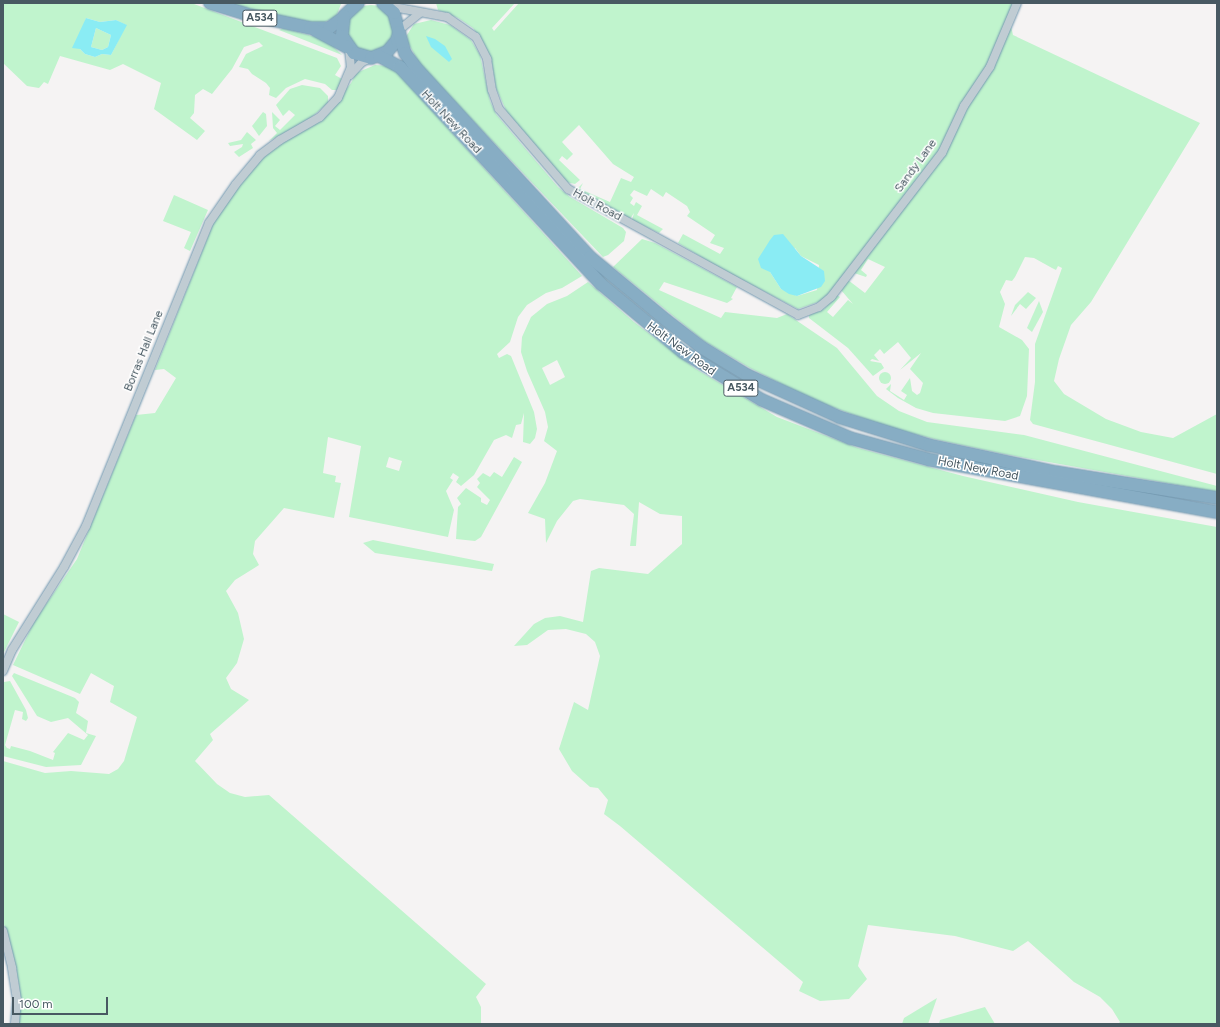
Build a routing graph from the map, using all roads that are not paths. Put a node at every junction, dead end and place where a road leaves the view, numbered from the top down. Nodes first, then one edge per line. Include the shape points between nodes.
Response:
1 (210, 3) edge
2 (347, 3) edge
3 (358, 3) edge
4 (1017, 3) edge
5 (385, 5) edge
6 (420, 13) junction
7 (344, 17) junction
8 (310, 28) junction
9 (399, 31) junction
10 (348, 48) junction
11 (375, 57) junction
12 (349, 75) junction
13 (798, 315) joint
14 (1217, 498) edge
15 (1217, 512) edge
16 (3, 671) edge
17 (3, 931) edge
18 (15, 1024) edge

1 - 8 highway, A534 via 245,14
2 - 7 street
3 - 7 highway
4 - 13 street, Sandy Lane via 990,67 964,106 942,153 831,298 819,308
5 - 6 street, Holt Road
5 - 9 highway, Holt New Road via 397,19
6 - 9 street
6 - 13 street, Holt Road via 447,17 476,37 487,59 492,90 499,109 568,189
7 - 8 highway, A534 via 329,28
7 - 10 highway via 342,36
8 - 10 highway, A534
9 - 11 highway via 393,47
9 - 14 highway, Holt New Road / A534 via 405,53 418,70 590,256 701,347 747,375 839,417 929,444 1055,472
10 - 11 highway, Holt New Road via 362,56
10 - 12 street, Borras Hall Lane via 351,62
11 - 12 street, Borras Hall Lane via 362,62
11 - 15 highway, Holt New Road / A534 via 400,67 618,300 683,352 762,400 850,438 930,460
12 - 16 street, Borras Hall Lane via 330,109 280,140 260,156 236,184 209,223 86,526 64,567 12,650
17 - 18 street via 14,984

